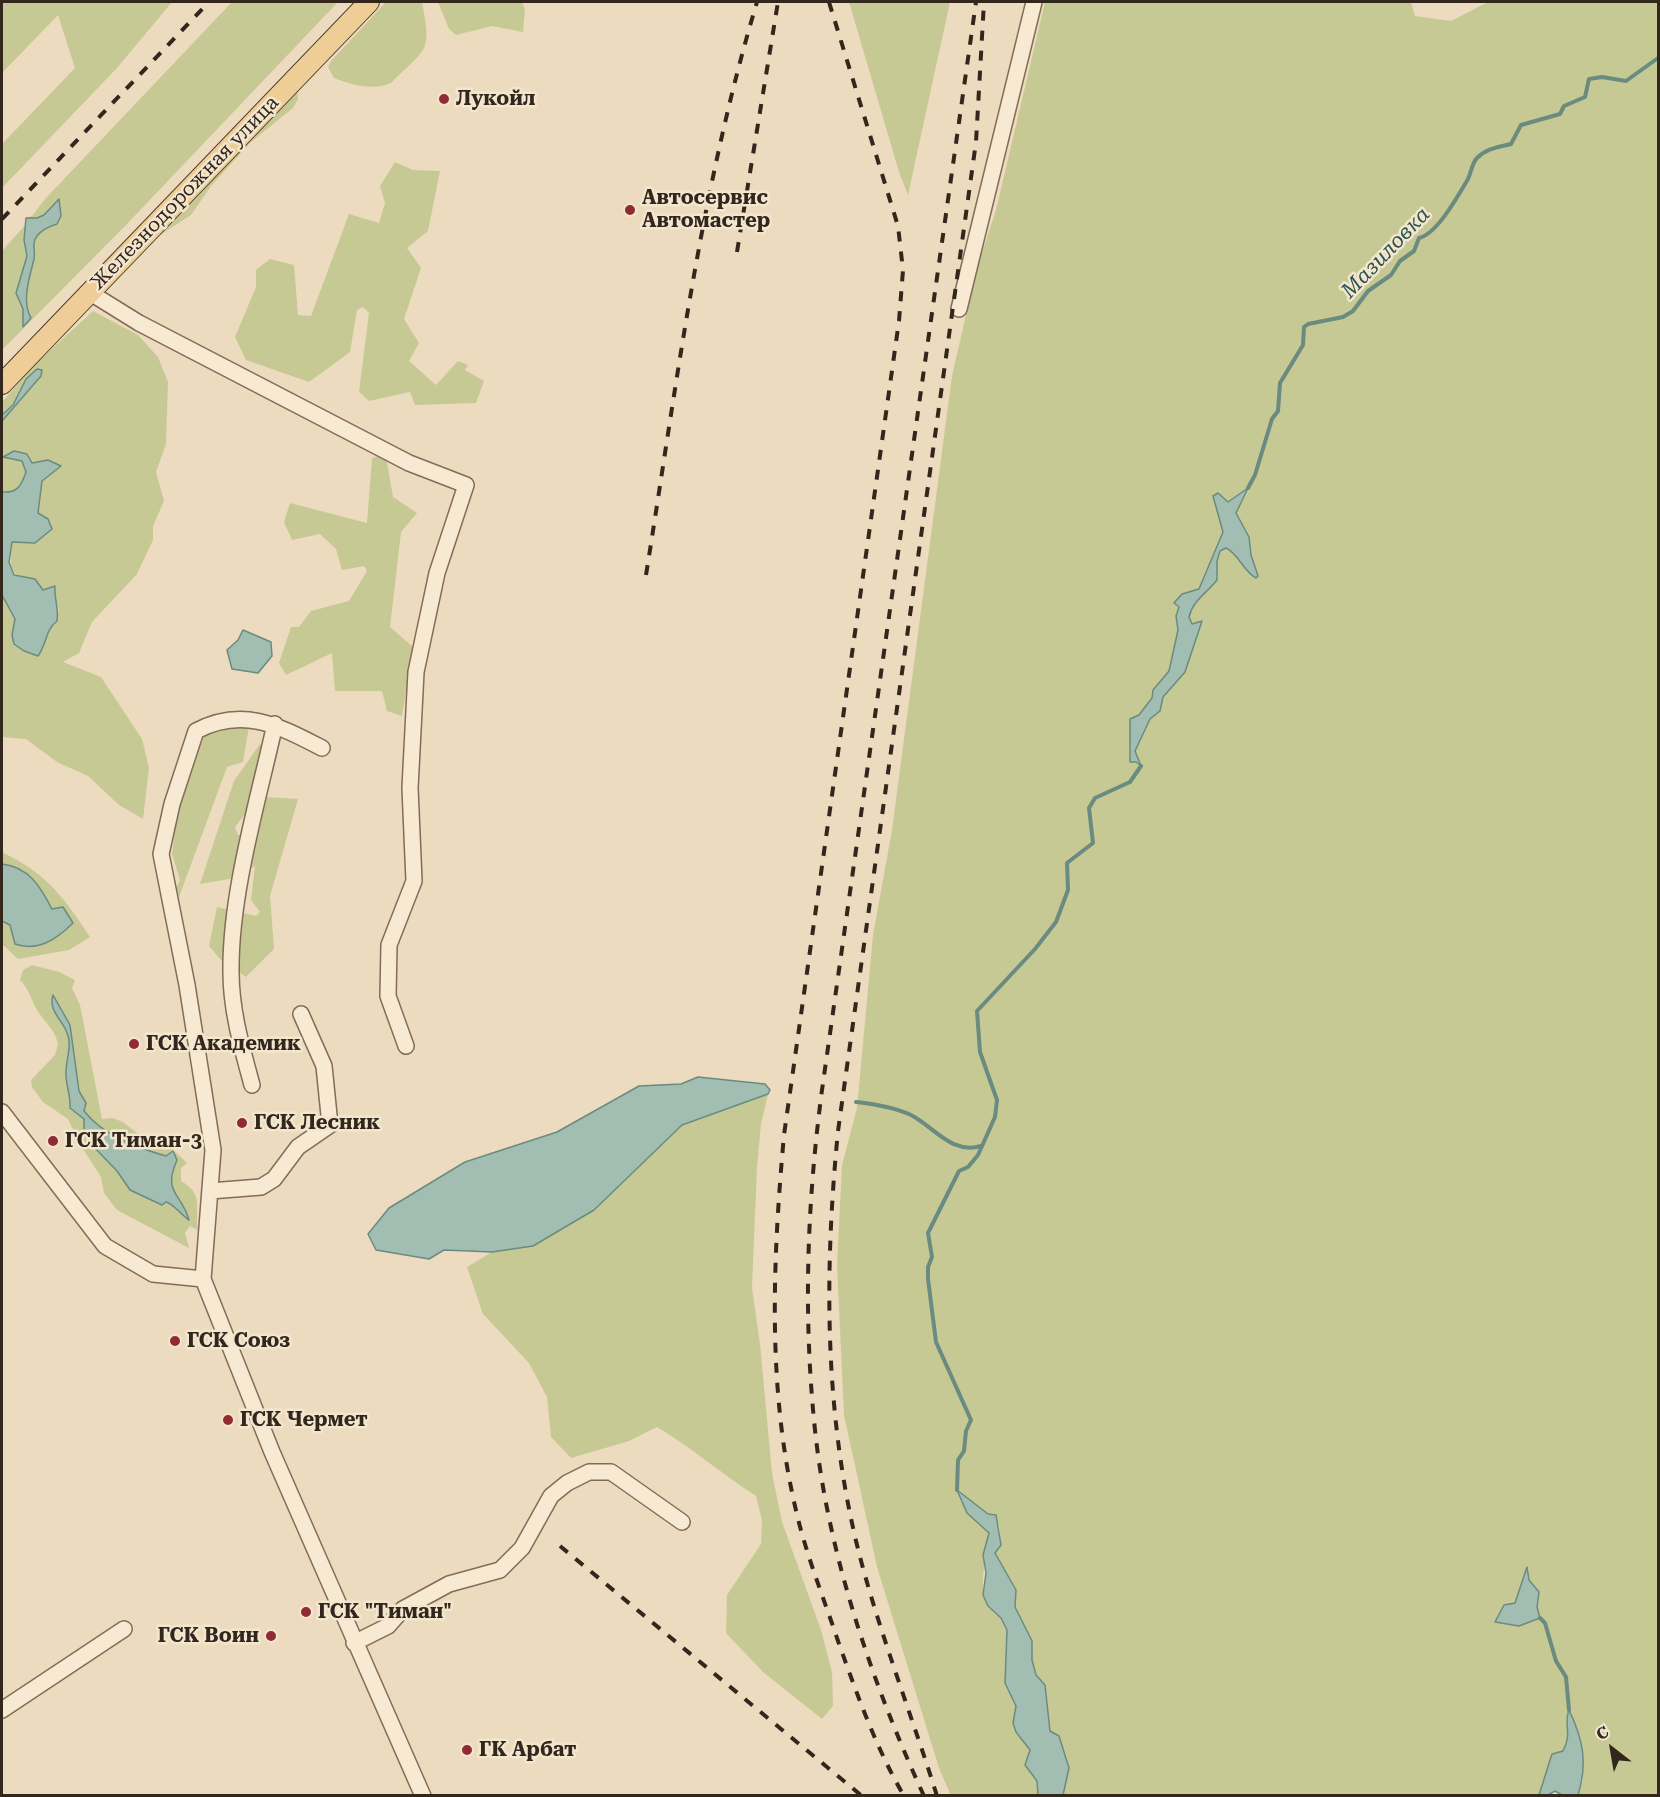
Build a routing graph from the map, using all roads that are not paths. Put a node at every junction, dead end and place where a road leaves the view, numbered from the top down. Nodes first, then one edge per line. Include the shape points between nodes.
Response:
1 (369, 2) edge
2 (1034, 2) edge
3 (89, 292) junction
4 (959, 309) dead end
5 (2, 384) edge
6 (275, 724) junction
7 (322, 748) dead end
8 (301, 1014) dead end
9 (406, 1046) dead end
10 (252, 1085) dead end
11 (2, 1112) edge
12 (210, 1191) junction
13 (203, 1279) junction
14 (682, 1522) dead end
15 (124, 1629) dead end
16 (354, 1643) junction
17 (2, 1710) edge
18 (423, 1796) edge

1 - 3 main road, Железнодорожная улица
2 - 4 street
3 - 5 main road, Железнодорожная улица
3 - 9 street via 139,323 409,463 466,485 437,573 416,672 410,788 414,881 389,945 388,996
6 - 7 street
6 - 10 street via 233,930 233,998
6 - 12 street via 215,721 196,731 172,804 161,854 213,1150
8 - 12 street via 324,1066 330,1125 298,1147 274,1179 261,1187
11 - 13 street via 105,1246 153,1274
12 - 13 street
13 - 16 street
14 - 16 street via 611,1472 589,1472 551,1497 522,1548 500,1570 449,1584 404,1609 388,1626
15 - 17 street
16 - 18 street

